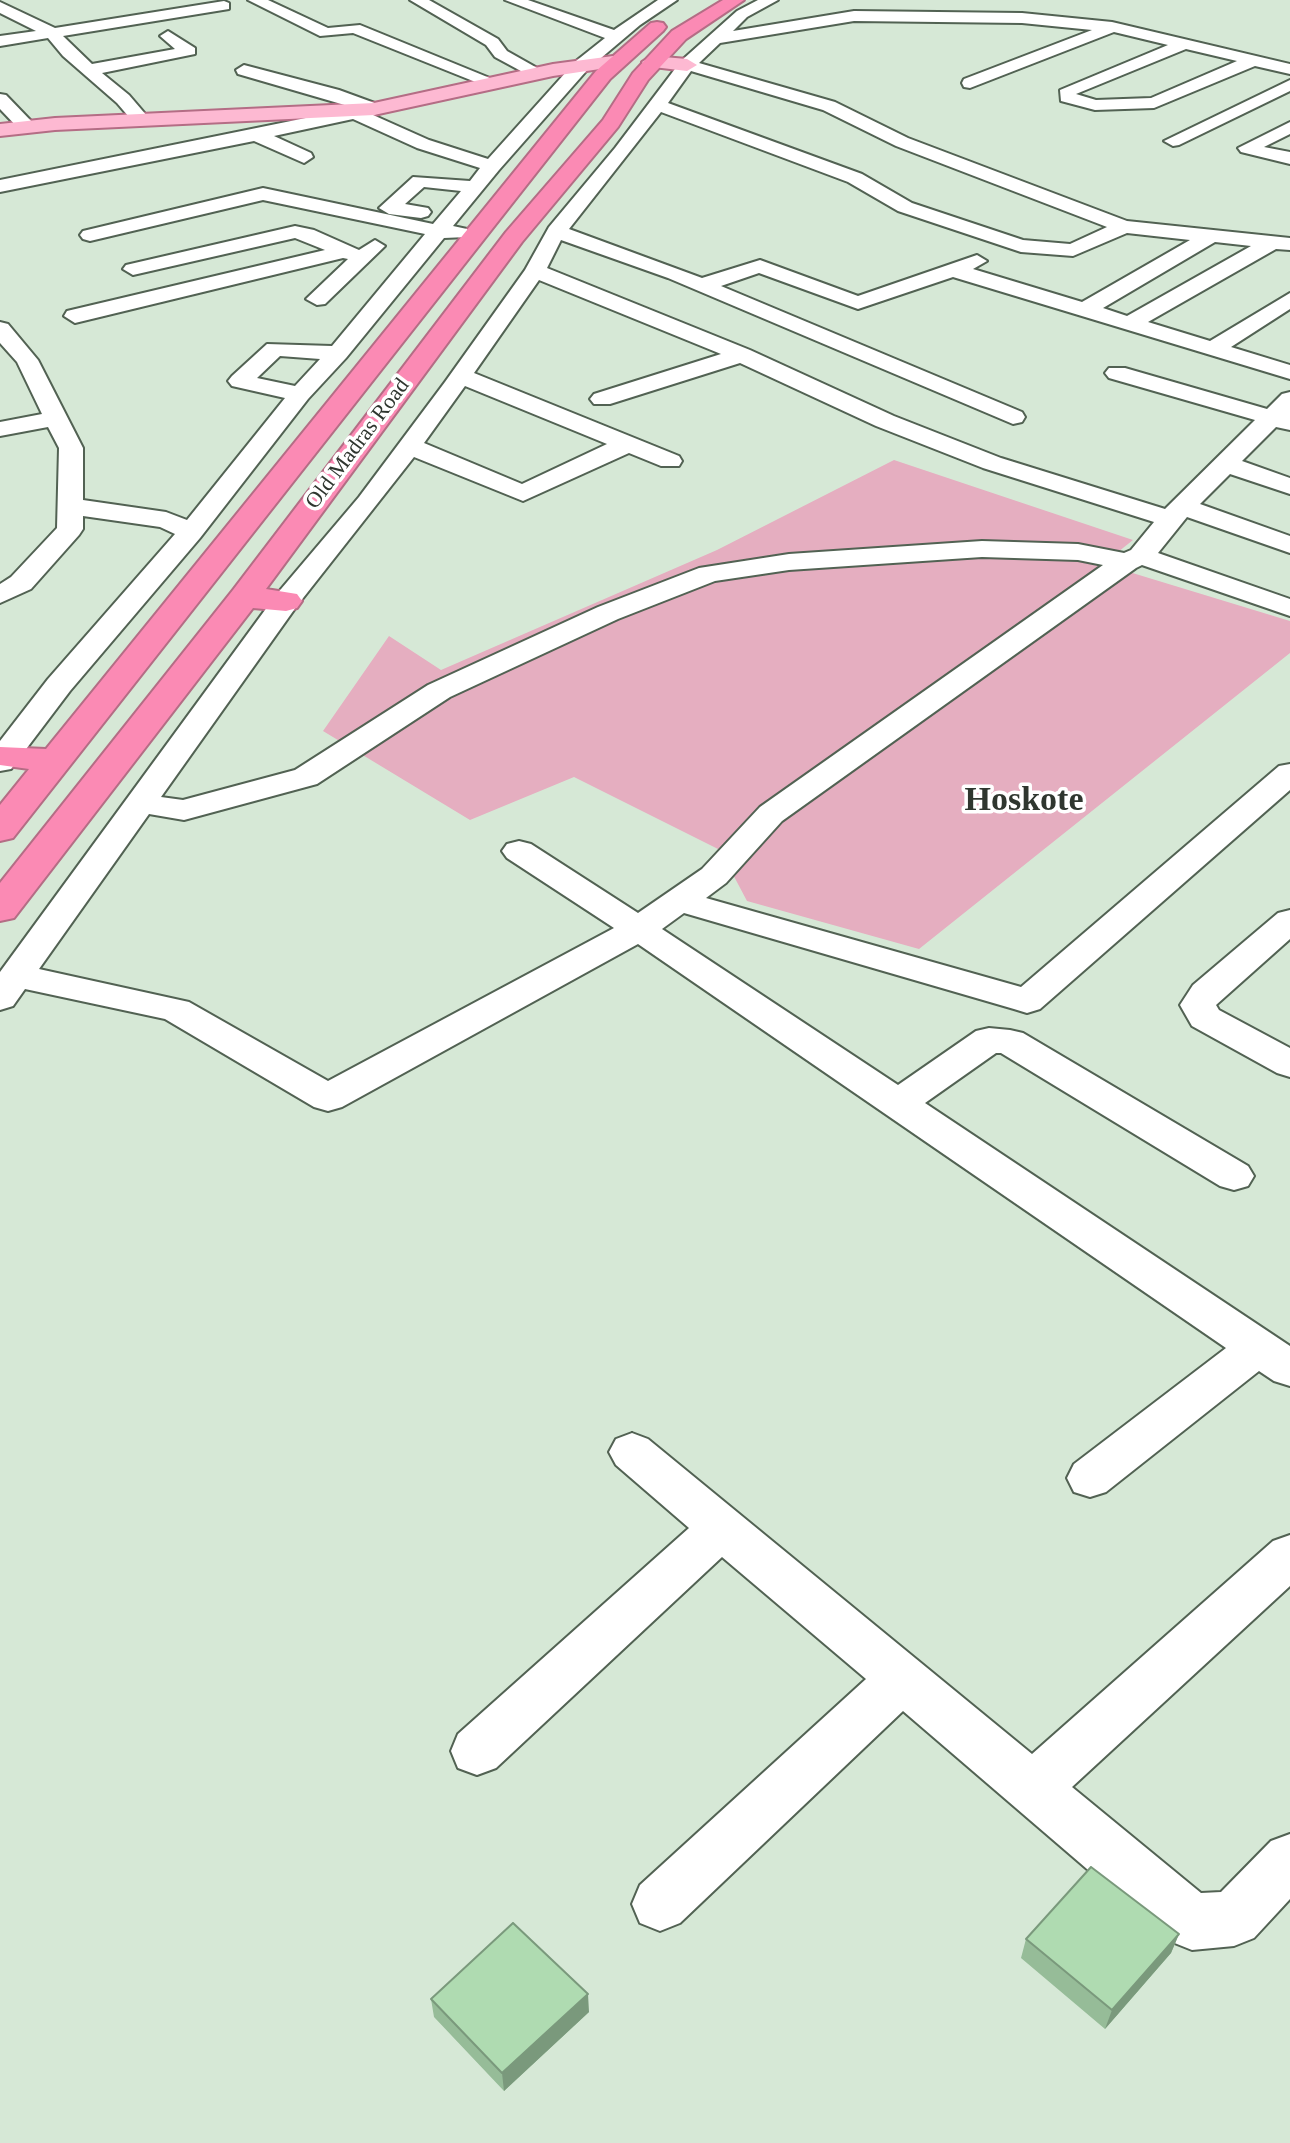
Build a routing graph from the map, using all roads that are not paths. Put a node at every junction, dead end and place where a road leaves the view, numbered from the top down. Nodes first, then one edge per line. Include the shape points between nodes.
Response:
1 (27, 0) edge
2 (256, 0) edge
3 (418, 0) edge
4 (513, 0) edge
5 (735, 0) edge
6 (770, 0) edge
7 (922, 0) edge
8 (667, 3) edge
9 (0, 6) edge
10 (224, 6) dead end
11 (49, 13) dead end
12 (854, 16) junction
13 (22, 18) junction
14 (0, 22) edge
15 (1112, 27) junction
16 (198, 31) dead end
17 (51, 32) junction
18 (618, 34) junction
19 (713, 39) junction
20 (1237, 39) dead end
21 (0, 41) edge
22 (1194, 45) junction
23 (97, 48) dead end
24 (69, 53) junction
25 (1254, 60) junction
26 (652, 62) junction
27 (582, 65) junction
28 (687, 65) junction
29 (1290, 69) edge
30 (89, 70) junction
31 (244, 70) dead end
32 (538, 73) junction
33 (494, 83) junction
34 (970, 83) dead end
35 (1286, 90) edge
36 (0, 99) edge
37 (658, 105) junction
38 (364, 111) junction
39 (141, 120) junction
40 (27, 127) junction
41 (0, 130) edge
42 (1286, 132) edge
43 (256, 135) junction
44 (1173, 141) dead end
45 (304, 157) dead end
46 (1290, 158) edge
47 (492, 166) junction
48 (0, 186) edge
49 (475, 187) junction
50 (400, 222) junction
51 (445, 223) junction
52 (1124, 227) junction
53 (556, 231) junction
54 (475, 234) junction
55 (90, 235) dead end
56 (1211, 236) junction
57 (1281, 243) edge
58 (1021, 246) junction
59 (354, 254) junction
60 (133, 269) dead end
61 (953, 270) junction
62 (535, 271) junction
63 (701, 285) junction
64 (317, 299) dead end
65 (1290, 299) edge
66 (1086, 309) junction
67 (75, 316) dead end
68 (1128, 324) junction
69 (0, 329) edge
70 (1216, 347) junction
71 (338, 353) junction
72 (742, 355) junction
73 (1290, 372) edge
74 (1117, 373) dead end
75 (460, 376) junction
76 (300, 394) junction
77 (602, 399) dead end
78 (1290, 399) edge
79 (1013, 417) dead end
80 (56, 418) junction
81 (1281, 420) edge
82 (0, 429) edge
83 (628, 444) junction
84 (409, 446) junction
85 (670, 461) dead end
86 (1226, 464) junction
87 (1290, 486) edge
88 (70, 506) junction
89 (1177, 513) junction
90 (191, 532) junction
91 (1290, 545) edge
92 (1133, 559) junction
93 (0, 595) edge
94 (244, 597) junction
95 (286, 601) junction
96 (1290, 608) edge
97 (3, 759) edge
98 (1290, 773) edge
99 (44, 775) junction
100 (139, 803) junction
101 (0, 830) edge
102 (519, 851) dead end
103 (680, 901) junction
104 (0, 909) edge
105 (1290, 921) edge
106 (639, 929) junction
107 (8, 987) edge
108 (1290, 1064) edge
109 (896, 1105) junction
110 (1234, 1176) dead end
111 (1274, 1358) edge
112 (632, 1452) dead end
113 (1090, 1478) dead end
114 (722, 1527) junction
115 (1290, 1556) edge
116 (903, 1678) junction
117 (477, 1751) dead end
118 (1033, 1788) junction
119 (1290, 1860) edge
120 (660, 1904) dead end

1 - 9 street
2 - 33 street via 326,33 354,28
3 - 32 street
4 - 18 street
5 - 26 highway, Old Madras Road via 679,35
6 - 19 street via 742,14
7 - 12 street
8 - 18 street
8 - 18 highway, Old Madras Road
9 - 13 street
10 - 17 street
11 - 13 street
12 - 15 street via 1022,18
12 - 19 street
13 - 14 street
13 - 17 street
15 - 22 street
15 - 34 street
16 - 30 street via 161,37 189,51
17 - 21 street
17 - 24 street
18 - 27 street
18 - 54 highway, Old Madras Road
19 - 28 street
20 - 22 street
22 - 25 street
22 - 25 street via 1069,90 1067,97 1095,105 1154,103
23 - 24 street
24 - 30 street
25 - 29 street
26 - 28 main road
26 - 94 highway, Old Madras Road via 611,123 514,237
27 - 32 main road
27 - 47 street
28 - 37 street
28 - 52 street via 829,106 902,142
30 - 39 street
31 - 38 street via 333,94
32 - 33 main road
33 - 38 main road
35 - 44 street
36 - 40 street
37 - 53 street
37 - 58 street via 855,178 905,207
38 - 39 main road
38 - 43 street
38 - 47 street via 423,144
39 - 40 main road
40 - 41 main road
42 - 46 street via 1247,148
43 - 45 street
43 - 48 street
47 - 49 street
49 - 51 street
49 - 51 street via 420,181 389,208
50 - 51 street
50 - 55 street via 263,194
50 - 59 street
51 - 54 street
51 - 71 street
52 - 56 street
52 - 58 street via 1073,250
53 - 62 street
53 - 63 street
54 - 99 highway, Old Madras Road
56 - 57 street
56 - 66 street
57 - 68 street
58 - 61 street
59 - 60 street via 295,232
59 - 64 street
59 - 67 street
61 - 63 street via 858,303 760,266
61 - 66 street
62 - 72 street
62 - 75 street
63 - 79 street
65 - 70 street
66 - 68 street
68 - 70 street
69 - 80 street via 27,360
70 - 73 street
71 - 76 street
71 - 76 street via 275,349 240,381
72 - 77 street
72 - 89 street via 992,463
74 - 81 street
75 - 83 street
75 - 84 street
76 - 90 street
78 - 81 street
80 - 82 street
80 - 88 street via 71,448
81 - 86 street
83 - 84 street via 523,493
83 - 85 street
84 - 95 street
86 - 87 street
86 - 89 street
88 - 90 street via 158,518
88 - 93 street via 70,529 21,583
89 - 91 street
89 - 92 street
90 - 97 street via 59,685
92 - 96 street
92 - 100 street via 982,549 789,562 709,574 608,613 439,691 306,777 184,810
92 - 103 street via 771,814 714,876
94 - 95 highway
94 - 104 highway, Old Madras Road
95 - 100 street
97 - 99 highway
98 - 103 street via 1027,1001
99 - 101 highway, Old Madras Road
100 - 107 street
102 - 106 street
103 - 106 street
105 - 108 street via 1198,1005 1205,1018
106 - 107 street via 328,1098 176,1010
106 - 109 street
109 - 110 street via 989,1040 1010,1042
109 - 111 street
111 - 113 street
112 - 114 street
114 - 116 street
114 - 117 street
115 - 118 street
116 - 118 street
116 - 120 street
118 - 119 street via 1192,1922 1234,1918

